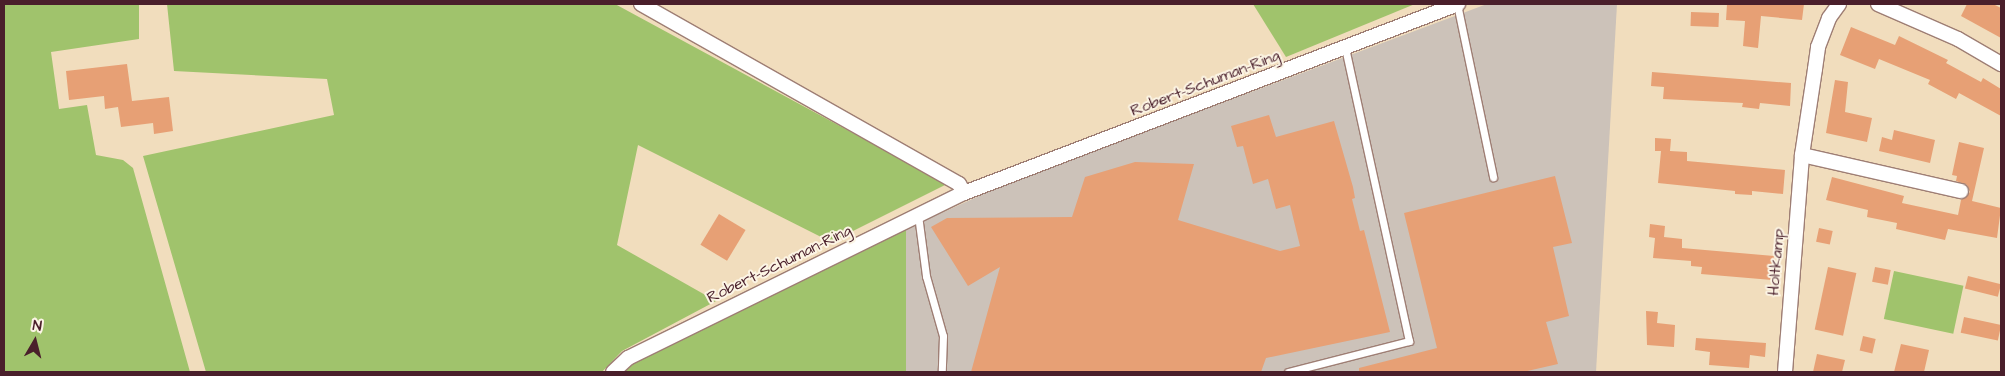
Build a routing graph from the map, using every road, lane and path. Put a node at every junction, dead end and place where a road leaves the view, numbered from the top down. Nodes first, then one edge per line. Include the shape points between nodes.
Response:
1 (641, 4) edge
2 (1457, 4) edge
3 (1839, 4) edge
4 (1878, 4) edge
5 (1345, 48) junction
6 (2001, 64) edge
7 (1802, 155) junction
8 (1493, 177) dead end
9 (1961, 191) dead end
10 (964, 193) junction
11 (918, 214) junction
12 (613, 372) edge
13 (942, 372) edge
14 (1288, 372) edge
15 (1785, 372) edge

1 - 10 street via 959,184
2 - 5 street, Robert-Schuman-Ring
2 - 8 lane
3 - 7 street, Holtkamp via 1818,47
4 - 6 street via 1958,39
5 - 10 street, Robert-Schuman-Ring
5 - 14 lane via 1409,341
7 - 9 street
7 - 15 street, Holtkamp
10 - 11 street, Robert-Schuman-Ring
11 - 12 street, Robert-Schuman-Ring via 628,358
11 - 13 lane via 926,276 943,336

